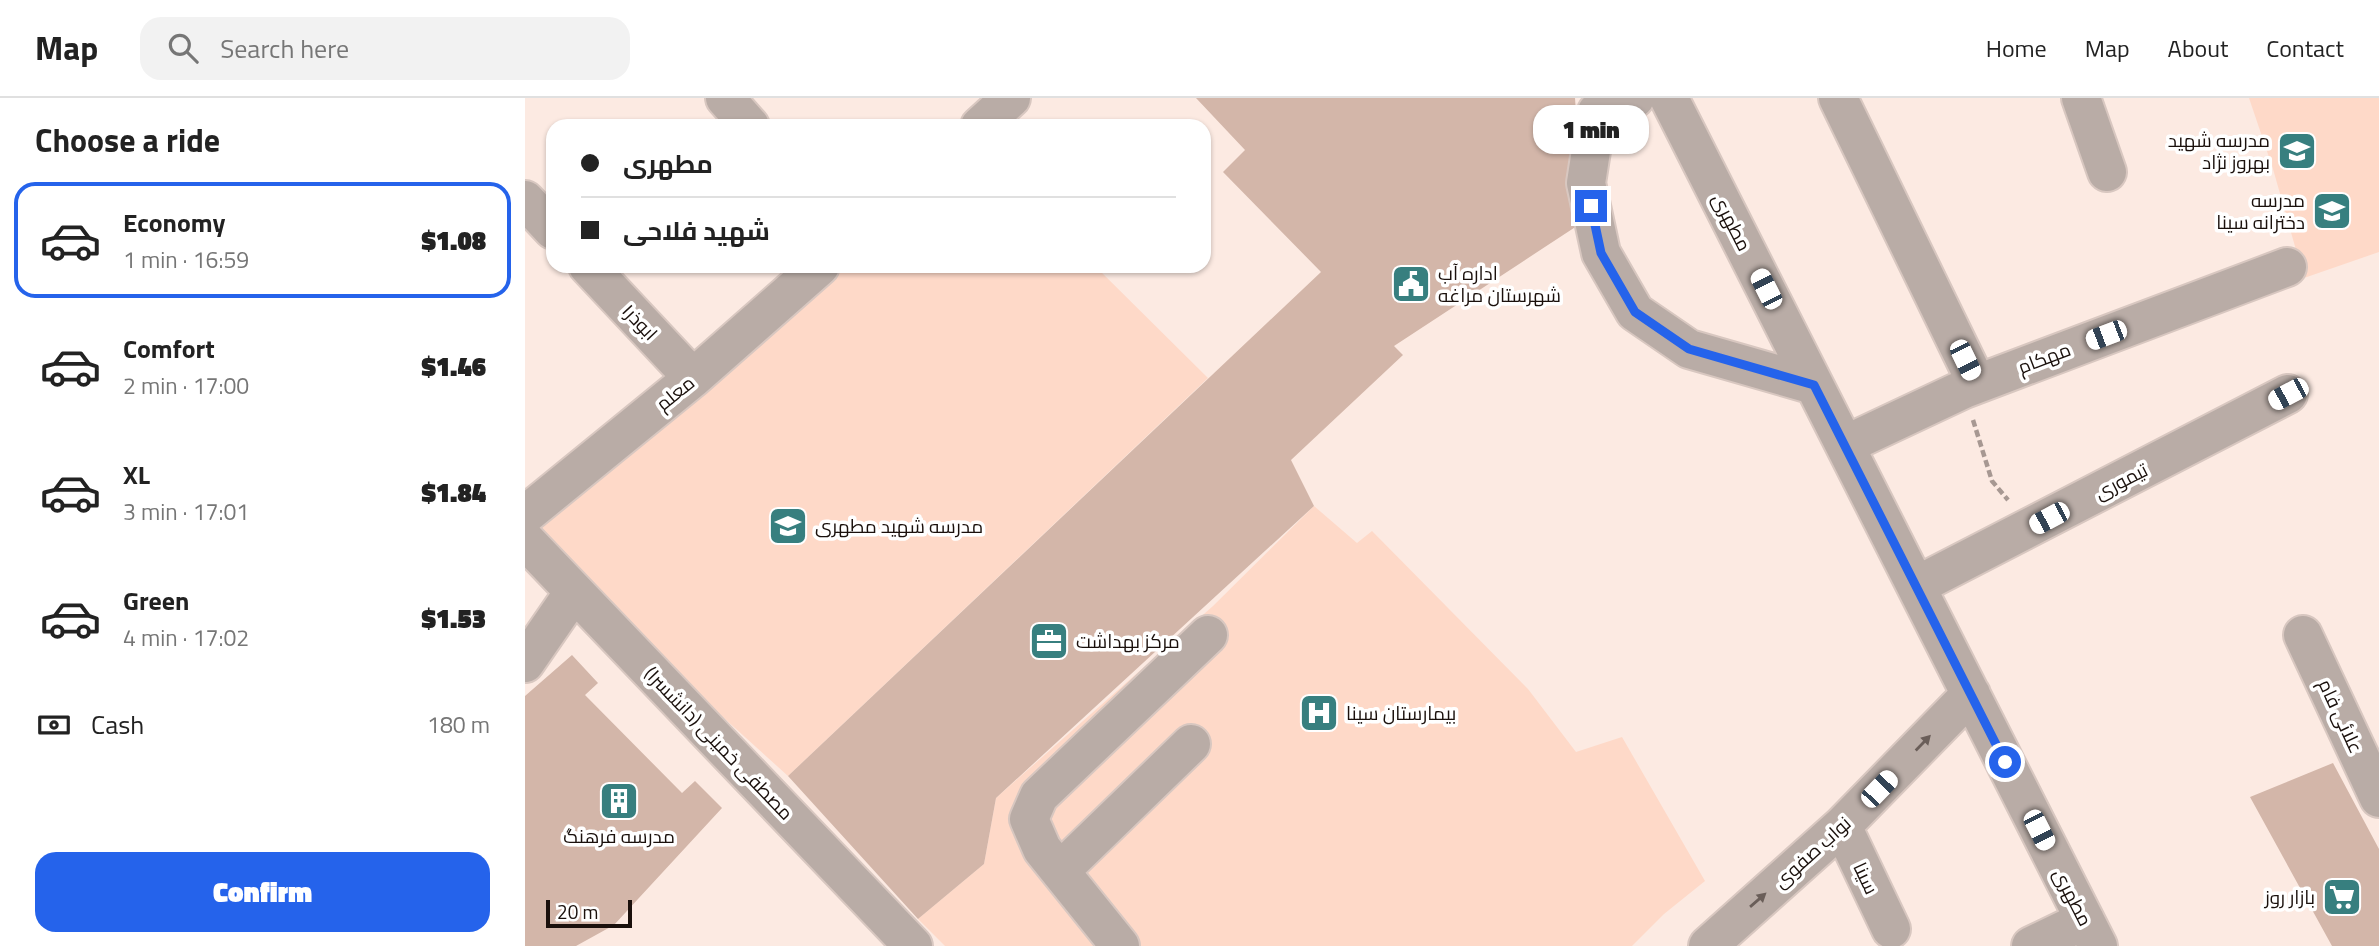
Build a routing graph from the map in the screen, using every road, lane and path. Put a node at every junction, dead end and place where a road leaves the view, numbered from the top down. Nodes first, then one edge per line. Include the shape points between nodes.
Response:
1 (725, 98) edge
2 (1635, 98) edge
3 (1669, 98) edge
4 (1838, 98) edge
5 (2081, 98) edge
6 (744, 119) edge
7 (2107, 172) dead end
8 (525, 200) edge
9 (546, 222) edge
10 (2287, 267) dead end
11 (594, 273) edge
12 (812, 273) edge
13 (693, 378) junction
14 (1814, 385) junction
15 (1970, 386) junction
16 (2288, 394) dead end
17 (1845, 445) junction
18 (525, 515) edge
19 (2025, 530) junction
20 (525, 540) edge
21 (1916, 586) junction
22 (574, 592) junction
23 (1208, 635) dead end
24 (2302, 635) dead end
25 (525, 663) edge
26 (1971, 694) junction
27 (1191, 744) dead end
28 (2379, 797) edge
29 (1842, 827) junction
30 (1060, 871) junction
31 (1891, 929) dead end
32 (2092, 933) edge
33 (1724, 940) edge
34 (913, 946) edge
35 (1120, 946) edge
36 (2031, 946) edge

1 - 6 street
2 - 14 street via 1597,113 1586,183 1601,253 1635,312 1689,349
3 - 14 street, مطهری
4 - 15 street
5 - 7 street
8 - 9 street
10 - 15 street, مهکام
11 - 13 street, ابوذر۱
12 - 13 street, معلم
13 - 18 street, معلم
14 - 17 street, مطهری
15 - 17 street, مهکام
15 - 19 path via 1992,481
16 - 19 street, تیموری
17 - 21 street, مطهری
19 - 21 street, تیموری
20 - 22 street, مصطفی خمینی (دانشسرا)
21 - 26 street, مطهری
22 - 25 street
22 - 34 street, مصطفی خمینی (دانشسرا)
23 - 30 street via 1039,796 1029,819 1042,849
24 - 28 street, علائی فام
29 -> 26 street, نواب صفوی
26 - 32 street, مطهری
27 - 30 street
29 - 31 street, سینا
33 -> 29 street, نواب صفوی
30 - 35 street
32 - 36 street

